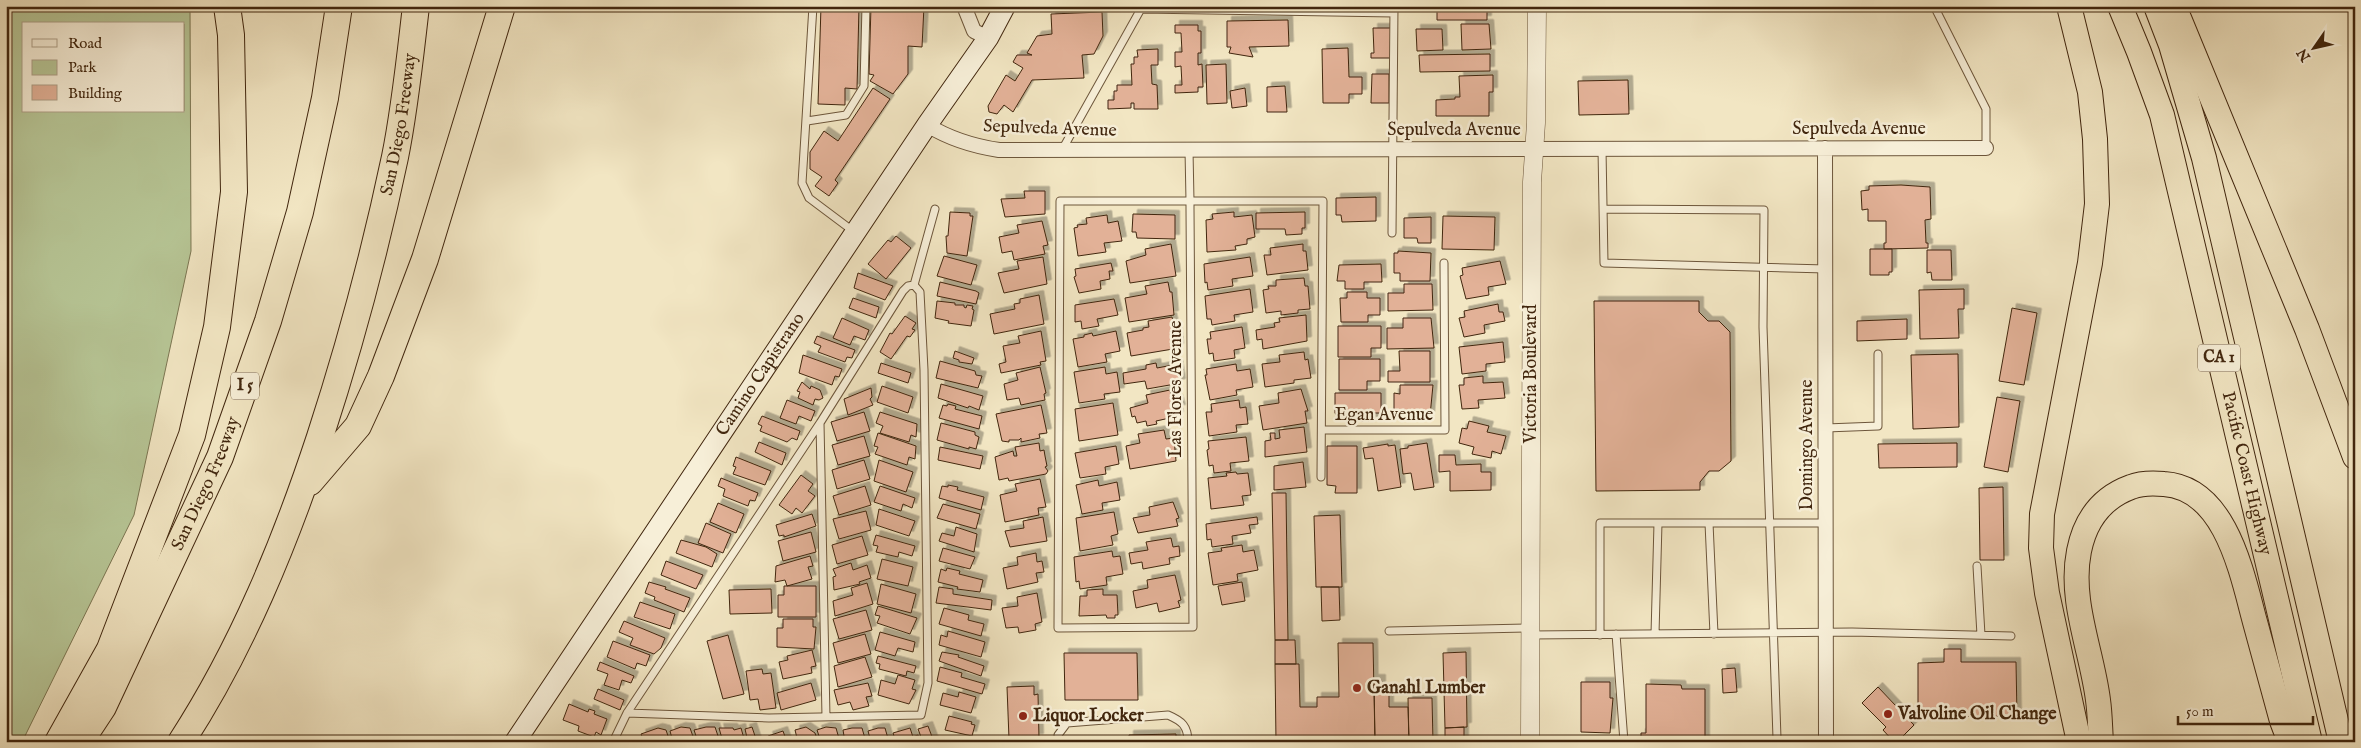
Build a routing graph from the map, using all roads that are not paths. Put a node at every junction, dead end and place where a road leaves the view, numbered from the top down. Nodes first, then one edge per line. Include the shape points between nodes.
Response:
1 (227, 6) edge
2 (339, 6) edge
3 (416, 6) edge
4 (502, 6) edge
5 (813, 6) edge
6 (866, 6) edge
7 (964, 6) edge
8 (1005, 6) edge
9 (1537, 6) edge
10 (1934, 6) edge
11 (2069, 6) edge
12 (2120, 6) edge
13 (2156, 6) edge
14 (2174, 6) edge
15 (1141, 8) edge
16 (1394, 10) edge
17 (988, 38) junction
18 (806, 121) junction
19 (927, 125) junction
20 (1825, 148) junction
21 (1986, 148) joint
22 (1534, 149) junction
23 (1602, 149) junction
24 (1061, 150) junction
25 (1189, 150) junction
26 (1394, 150) junction
27 (1190, 201) junction
28 (1604, 208) junction
29 (935, 209) dead end
30 (855, 233) junction
31 (1392, 233) dead end
32 (1444, 263) dead end
33 (1764, 268) junction
34 (1826, 270) junction
35 (914, 285) junction
36 (1878, 354) dead end
37 (820, 423) junction
38 (1826, 428) junction
39 (1323, 430) junction
40 (2355, 457) edge
41 (1321, 477) dead end
42 (302, 492) junction
43 (1658, 523) junction
44 (1709, 523) junction
45 (1769, 523) junction
46 (1826, 523) junction
47 (1977, 566) dead end
48 (1389, 631) dead end
49 (1530, 631) junction
50 (1600, 634) junction
51 (1616, 634) junction
52 (1655, 634) junction
53 (1714, 634) junction
54 (1773, 634) junction
55 (1826, 634) junction
56 (1981, 635) junction
57 (2012, 636) dead end
58 (627, 713) junction
59 (826, 717) junction
60 (2292, 726) edge
61 (2338, 728) edge
62 (1777, 738) dead end
63 (58, 742) edge
64 (80, 742) edge
65 (181, 742) edge
66 (515, 742) edge
67 (612, 742) edge
68 (1059, 742) edge
69 (1188, 742) edge
70 (1530, 742) edge
71 (1624, 742) edge
72 (1826, 742) edge
73 (2079, 742) edge
74 (2101, 742) edge
75 (2310, 742) edge

1 - 63 highway via 231,35 234,192 217,327 192,435 110,649
2 - 64 highway, San Diego Freeway / I 5 via 325,98 300,212 265,330 220,457 103,707
3 - 42 highway, San Diego Freeway via 395,156 358,316
4 - 42 highway via 425,259 381,376 358,426
5 - 18 lane
6 - 18 lane via 864,86 846,115
7 - 17 street via 974,31
8 - 17 main road, Camino Capistrano
9 - 22 street, Victoria Boulevard
10 - 21 lane via 1986,110
11 - 73 highway via 2090,92 2098,204 2090,263 2042,514 2041,548 2047,593
12 - 60 highway, Pacific Coast Highway / CA 1 via 2162,116
13 - 61 highway, Pacific Coast Highway / CA 1 via 2171,45 2204,158
14 - 40 highway via 2307,329
15 - 16 lane
15 - 24 lane
16 - 26 lane
17 - 19 main road, Camino Capistrano
18 - 30 lane via 802,183 809,198
19 - 24 street, Sepulveda Avenue via 968,145 999,150
19 - 30 main road, Camino Capistrano
20 - 21 street, Sepulveda Avenue
20 - 23 street, Sepulveda Avenue
20 - 34 street, Domingo Avenue
22 - 23 street, Sepulveda Avenue
22 - 26 street, Sepulveda Avenue
22 - 49 street, Victoria Boulevard
23 - 28 lane
24 - 25 street, Sepulveda Avenue
25 - 26 street, Sepulveda Avenue
25 - 27 lane, Las Flores Avenue
26 - 31 lane
27 - 27 lane, Las Flores Avenue via 1060,201 1058,628 1193,627
27 - 39 lane via 1323,201
28 - 33 lane via 1604,263
28 - 33 lane via 1764,210
29 - 35 lane
30 - 66 main road, Camino Capistrano
32 - 39 lane, Egan Avenue via 1445,430
33 - 34 lane
33 - 45 lane
34 - 38 street, Domingo Avenue
35 - 37 lane via 903,291
35 - 59 lane via 920,292 924,370 928,683 921,715
36 - 38 lane via 1878,426
37 - 58 lane
37 - 59 lane
38 - 46 street, Domingo Avenue
39 - 41 lane
42 - 65 highway, San Diego Freeway via 257,602
43 - 44 lane
43 - 50 lane via 1600,523
43 - 52 lane
44 - 45 lane
44 - 53 lane
45 - 46 lane
45 - 54 lane
46 - 55 street, Domingo Avenue
47 - 56 lane
48 - 49 lane
49 - 50 lane
49 - 70 street, Victoria Boulevard
50 - 51 lane
51 - 52 lane
51 - 71 lane
52 - 53 lane
53 - 54 lane
54 - 55 lane
54 - 62 lane
55 - 56 lane
55 - 72 street, Domingo Avenue
56 - 57 lane
58 - 59 lane
58 - 67 lane
60 - 74 highway via 2224,526 2198,495 2175,484 2153,483 2133,486 2112,495 2086,528 2079,552 2076,588 2098,700
60 - 75 highway, Pacific Coast Highway / CA 1
68 - 69 lane via 1058,735 1067,723 1168,715 1181,720 1188,730

